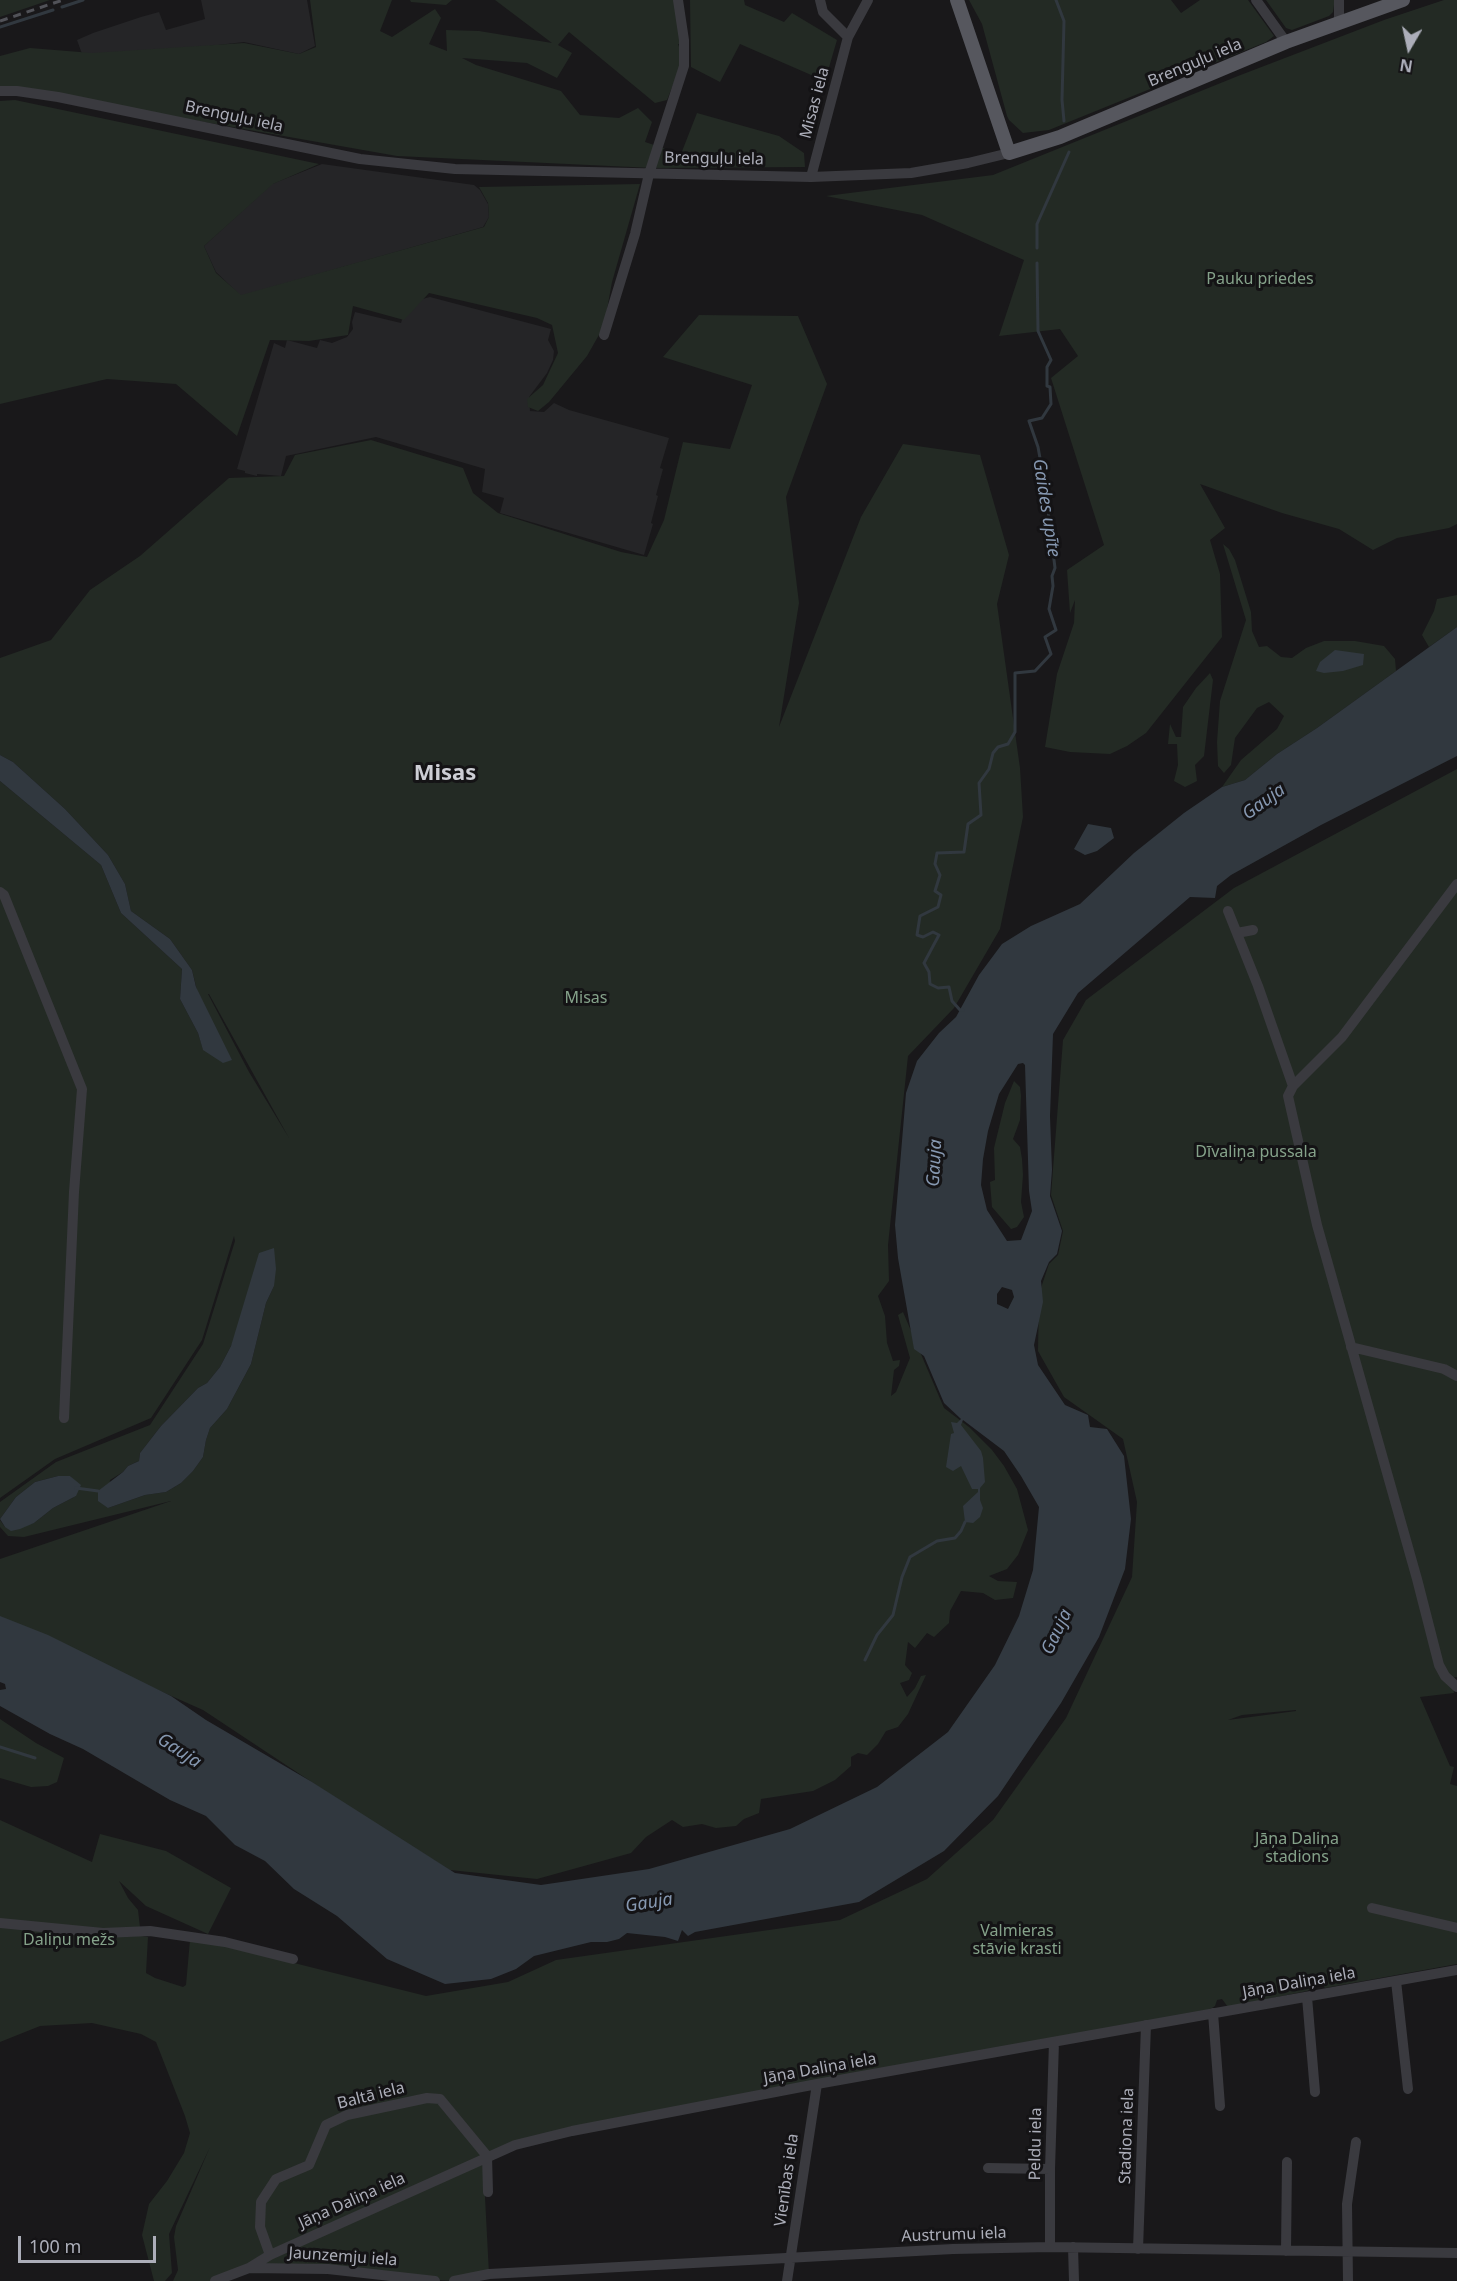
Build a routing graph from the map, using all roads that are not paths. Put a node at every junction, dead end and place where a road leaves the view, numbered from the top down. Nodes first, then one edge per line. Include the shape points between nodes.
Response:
1 (678, 0) edge
2 (820, 0) edge
3 (868, 0) edge
4 (957, 0) edge
5 (1256, 0) edge
6 (1339, 0) edge
7 (1403, 0) edge
8 (1339, 22) junction
9 (848, 37) junction
10 (1286, 42) junction
11 (0, 91) edge
12 (1009, 153) junction
13 (649, 174) junction
14 (811, 177) junction
15 (604, 335) dead end
16 (1457, 884) edge
17 (0, 892) edge
18 (1228, 910) dead end
19 (1253, 930) dead end
20 (1237, 933) junction
21 (1293, 1086) junction
22 (1351, 1347) junction
23 (1384, 1354) junction
24 (1355, 1362) junction
25 (1457, 1376) edge
26 (64, 1418) dead end
27 (1457, 1687) edge
28 (1372, 1908) dead end
29 (0, 1923) edge
30 (1457, 1928) edge
31 (292, 1959) dead end
32 (1457, 1970) edge
33 (1396, 1981) junction
34 (1307, 1997) junction
35 (1213, 2013) junction
36 (1146, 2025) junction
37 (1054, 2043) junction
38 (817, 2084) junction
39 (1408, 2089) dead end
40 (1315, 2092) dead end
41 (1221, 2106) dead end
42 (1356, 2142) dead end
43 (487, 2156) junction
44 (1287, 2162) dead end
45 (988, 2168) dead end
46 (1050, 2169) junction
47 (488, 2192) dead end
48 (1050, 2247) junction
49 (1073, 2247) junction
50 (1138, 2248) junction
51 (1286, 2251) junction
52 (1348, 2251) junction
53 (1457, 2253) edge
54 (270, 2255) junction
55 (791, 2259) junction
56 (249, 2268) junction
57 (229, 2278) edge
58 (491, 2278) edge
59 (409, 2279) edge
60 (214, 2281) edge
61 (435, 2281) edge
62 (454, 2281) edge
63 (787, 2281) edge
64 (1074, 2281) edge
65 (1348, 2281) edge

1 - 13 street via 684,66
2 - 9 street via 823,12
3 - 9 street, Misas iela
4 - 12 main road
5 - 10 street
6 - 8 street
7 - 8 main road, Brenguļu iela
8 - 10 main road, Brenguļu iela
9 - 14 street, Misas iela
10 - 12 main road, Brenguļu iela via 1060,137
11 - 13 street, Brenguļu iela via 58,97 360,159 455,169
12 - 14 street, Brenguļu iela via 911,173
13 - 14 street, Brenguļu iela
13 - 15 street
16 - 21 street via 1342,1037
17 - 26 street via 82,1089
18 - 20 street
19 - 20 street
20 - 21 street
21 - 22 street via 1288,1096 1309,1198
22 - 23 street
22 - 24 street
23 - 24 street
23 - 25 street
24 - 27 street via 1439,1665
28 - 30 street
29 - 31 street via 103,1933 150,1931 225,1942
32 - 33 street, Jāņa Daliņa iela
33 - 34 street, Jāņa Daliņa iela
33 - 39 street
34 - 35 street, Jāņa Daliņa iela
34 - 40 street
35 - 36 street, Jāņa Daliņa iela
35 - 41 street
36 - 37 street, Jāņa Daliņa iela
36 - 50 street, Stadiona iela
37 - 38 street, Jāņa Daliņa iela
37 - 46 street, Peldu iela
38 - 43 street, Jāņa Daliņa iela via 573,2131
38 - 55 street, Vienības iela
42 - 52 street via 1347,2204
43 - 47 street
43 - 54 street, Jāņa Daliņa iela
43 - 54 street, Baltā iela via 440,2099 427,2098 346,2115 326,2125 309,2165 276,2179 261,2202 260,2227
44 - 51 street
45 - 46 street
46 - 48 street, Peldu iela
48 - 49 street, Austrumu iela
48 - 55 street, Austrumu iela
49 - 50 street, Austrumu iela
49 - 64 street
50 - 51 street, Austrumu iela
51 - 52 street, Austrumu iela
52 - 53 street, Austrumu iela
52 - 65 street
54 - 56 street, Jāņa Daliņa iela
55 - 58 street, Austrumu iela
55 - 63 street, Vienības iela
56 - 57 street, Jāņa Daliņa iela
56 - 59 street, Jaunzemju iela via 328,2269
57 - 60 street, Jāņa Daliņa iela
58 - 62 street, Austrumu iela
59 - 61 street, Jaunzemju iela

